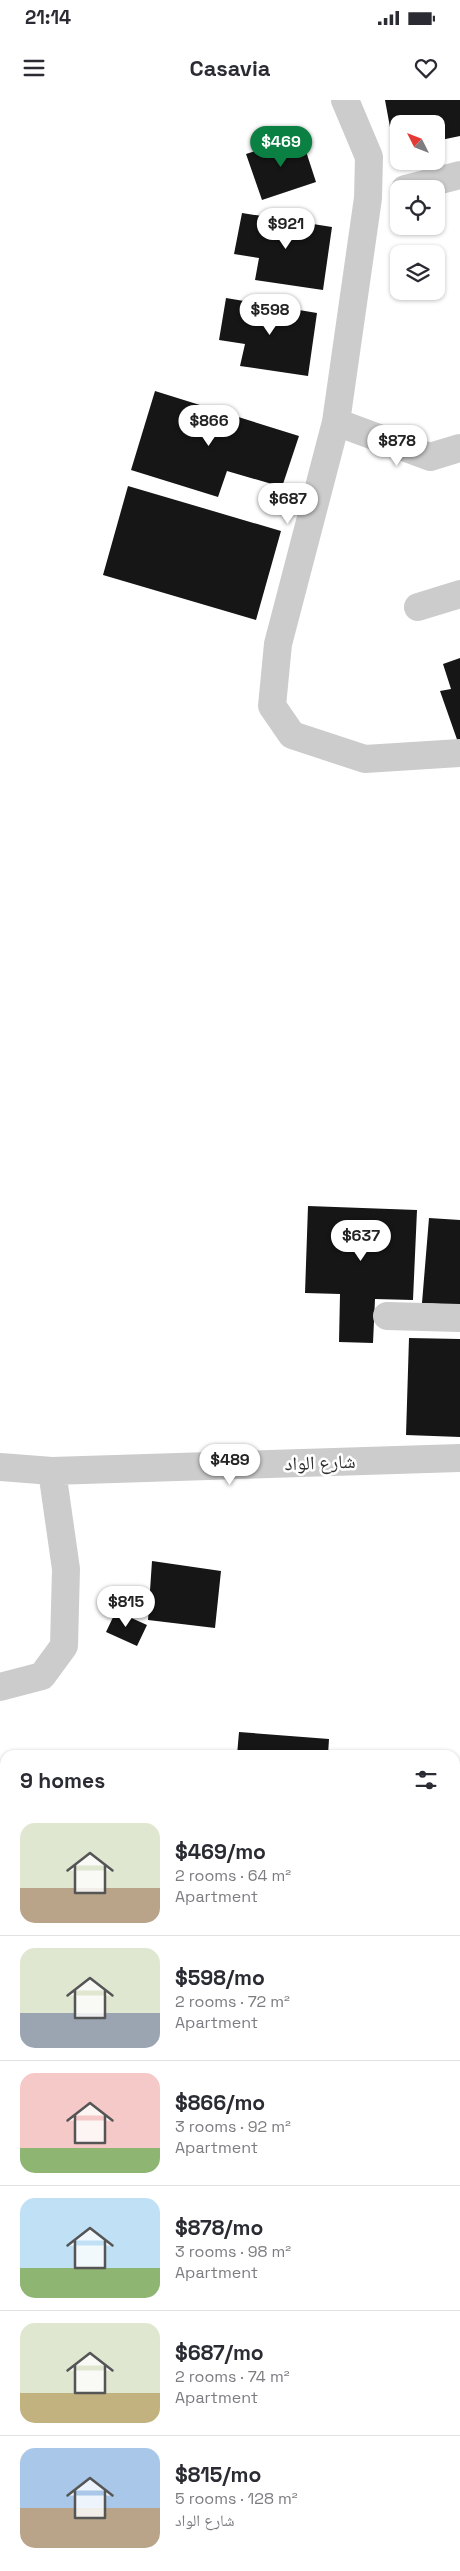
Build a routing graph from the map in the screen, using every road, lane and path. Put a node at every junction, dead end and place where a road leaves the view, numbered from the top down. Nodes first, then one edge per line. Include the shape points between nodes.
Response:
1 (345, 100) edge
2 (460, 175) edge
3 (440, 180) edge
4 (390, 192) edge
5 (368, 198) junction
6 (336, 422) junction
7 (460, 448) edge
8 (460, 594) edge
9 (418, 607) dead end
10 (460, 753) edge
11 (387, 1316) dead end
12 (460, 1318) edge
13 (460, 1458) edge
14 (0, 1468) edge
15 (52, 1470) junction
16 (0, 1688) edge

1 - 5 street via 369,157
2 - 3 street
4 - 5 street
5 - 6 street
6 - 7 street via 430,457
6 - 10 street via 278,644 272,706 292,735 365,759
8 - 9 street
11 - 12 street
13 - 15 street, شارع الواد
14 - 15 street, شارع الواد
15 - 16 street via 66,1569 64,1646 42,1676

